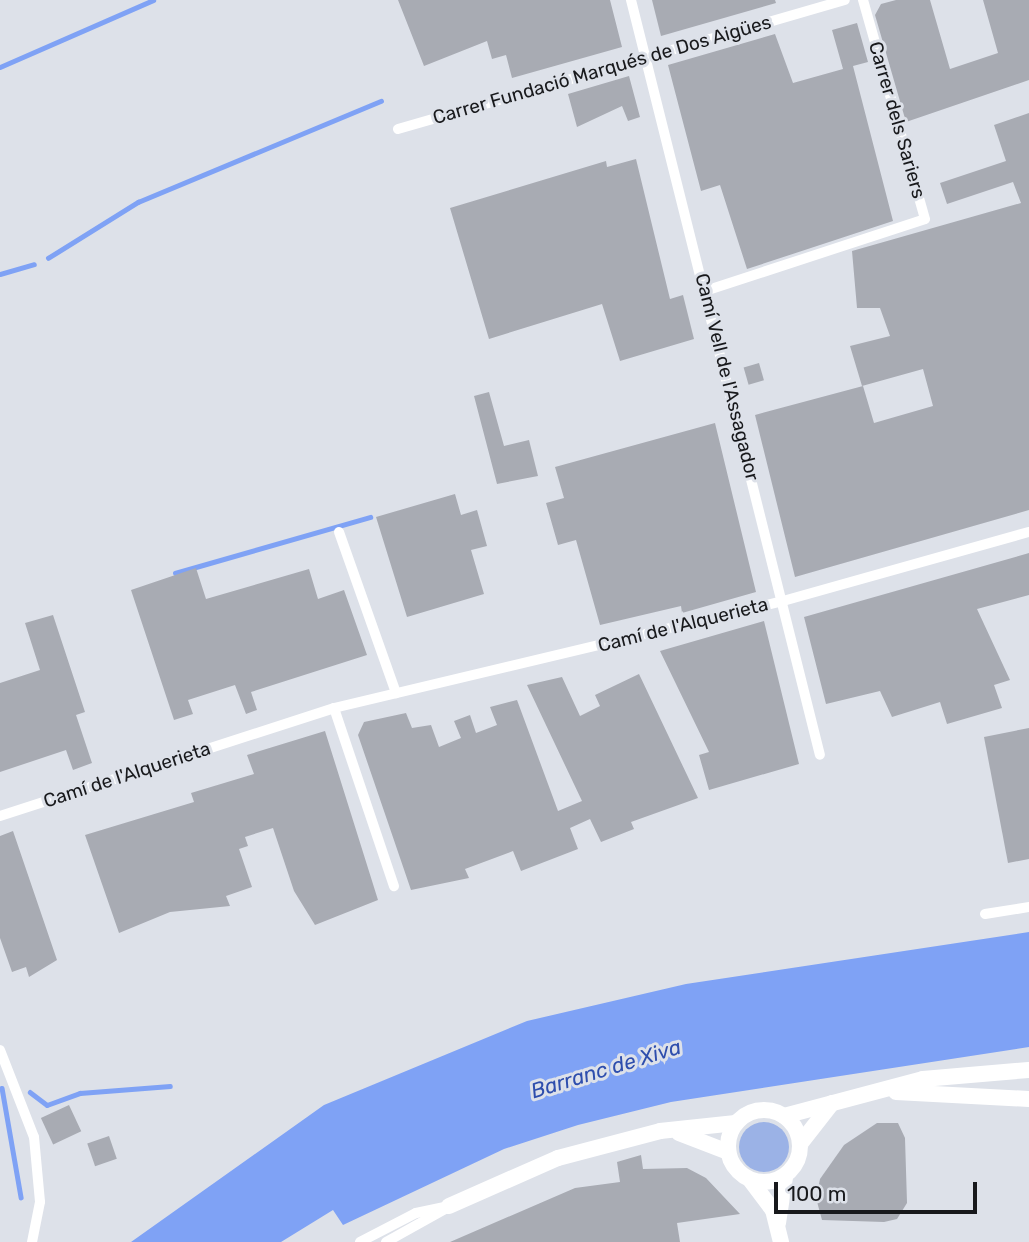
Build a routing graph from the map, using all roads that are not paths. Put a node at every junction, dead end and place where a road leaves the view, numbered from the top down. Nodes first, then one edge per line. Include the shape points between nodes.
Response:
1 (631, 0) edge
2 (845, 0) edge
3 (863, 0) edge
4 (645, 57) junction
5 (398, 129) dead end
6 (705, 291) junction
7 (1029, 532) edge
8 (339, 533) dead end
9 (783, 601) junction
10 (396, 693) junction
11 (334, 708) junction
12 (820, 755) dead end
13 (0, 816) edge
14 (394, 886) dead end
15 (1029, 907) edge
16 (985, 914) dead end
17 (0, 1050) edge
18 (1029, 1070) edge
19 (856, 1094) junction
20 (1029, 1099) edge
21 (832, 1103) junction
22 (784, 1116) junction
23 (736, 1123) junction
24 (660, 1131) junction
25 (800, 1144) junction
26 (728, 1152) junction
27 (785, 1177) junction
28 (751, 1181) junction
29 (449, 1206) junction
30 (778, 1223) junction
31 (32, 1242) edge
32 (360, 1242) edge
33 (386, 1242) edge
34 (781, 1242) edge

1 - 4 street, Camí Vell de l'Assagador
2 - 4 street, Carrer Fundació Marqués de Dos Aigües
3 - 6 street, Carrer dels Sariers via 925,219
4 - 5 street, Carrer Fundació Marqués de Dos Aigües
4 - 6 street, Camí Vell de l'Assagador
6 - 9 street, Camí Vell de l'Assagador
7 - 9 street, Camí de l'Alquerieta
8 - 10 street
9 - 10 street, Camí de l'Alquerieta
9 - 12 street, Camí Vell de l'Assagador
10 - 11 street, Camí de l'Alquerieta
11 - 13 street, Camí de l'Alquerieta
11 - 14 street
15 - 16 street
17 - 31 street via 34,1137 40,1202
18 - 19 street via 923,1079
19 - 20 street
19 - 21 street
21 - 22 street
21 - 25 street
22 - 23 street via 764,1110
22 - 25 street
23 - 24 street
23 - 26 street
24 - 26 street via 695,1135
24 - 29 street via 558,1158
25 - 27 street
26 - 28 street via 735,1170
27 - 28 street
27 - 30 street
28 - 30 street
29 - 32 street via 416,1213
29 - 33 street
30 - 34 street

